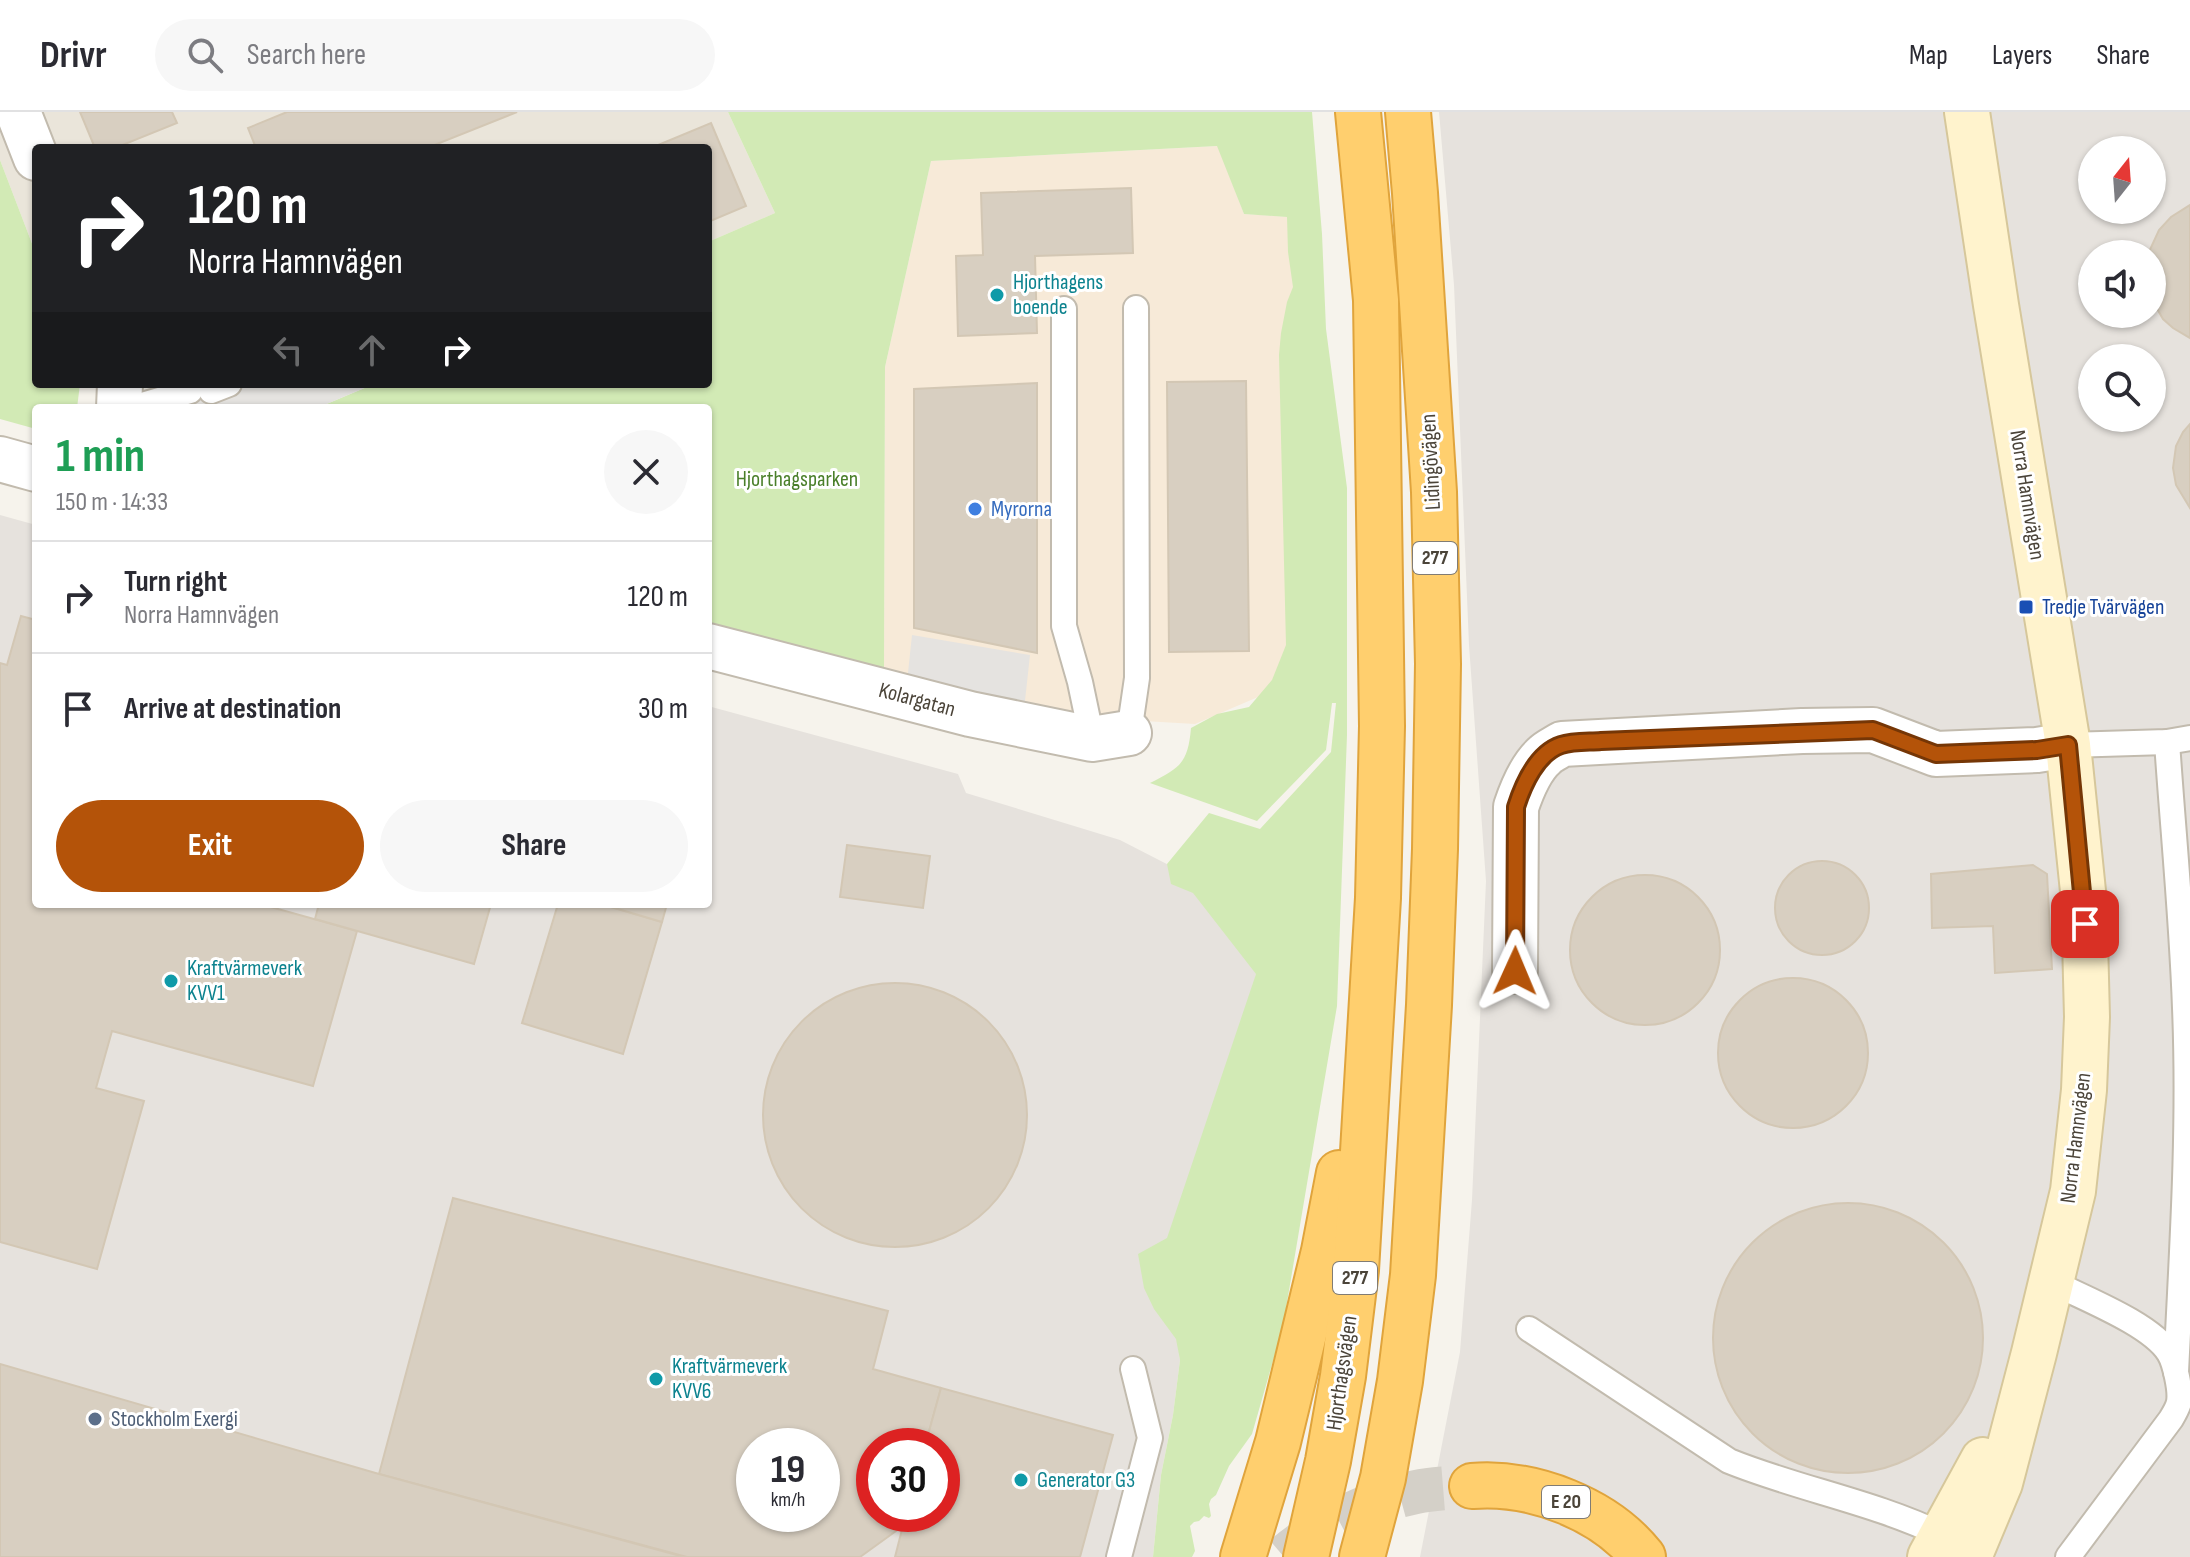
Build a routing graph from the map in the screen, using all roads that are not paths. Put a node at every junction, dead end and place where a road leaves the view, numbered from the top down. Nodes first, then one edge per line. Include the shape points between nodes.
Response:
1 (18, 112) edge
2 (1358, 112) edge
3 (1408, 112) edge
4 (1967, 112) edge
5 (32, 148) edge
6 (1136, 308) dead end
7 (1064, 309) dead end
8 (210, 389) edge
9 (148, 404) edge
10 (0, 459) edge
11 (32, 468) edge
12 (712, 647) edge
13 (1110, 736) junction
14 (2179, 740) edge
15 (2068, 745) junction
16 (1515, 971) dead end
17 (1373, 994) junction
18 (2052, 1282) junction
19 (1529, 1329) dead end
20 (1133, 1369) dead end
21 (2176, 1372) junction
22 (1472, 1486) tunnel mouth
23 (1947, 1550) edge
24 (1119, 1557) edge
25 (1243, 1557) edge
26 (1306, 1557) edge
27 (1362, 1557) edge
28 (1643, 1557) edge
29 (2068, 1557) edge

1 - 5 street
2 - 17 highway, 277 via 1376,300 1382,726
3 - 27 highway, Lidingövägen / 277 via 1434,492 1435,849 1413,1275 1383,1478
4 - 15 main road, Norra Hamnvägen
6 - 13 lane via 1137,678
7 - 13 lane via 1064,626 1080,682
8 - 9 lane
10 - 11 street
12 - 13 street, Kolargatan via 970,714
14 - 15 lane
14 - 21 lane via 2187,1151
15 - 16 street via 1936,754 1873,730 1562,744 1533,771 1516,807
15 - 18 main road, Norra Hamnvägen via 2084,901 2087,1017 2079,1146
17 - 25 highway via 1324,1251 1278,1442
17 - 26 highway, Hjorthagsvägen / 277 via 1356,1270 1343,1376
18 - 21 lane via 2137,1324 2162,1344
18 - 23 main road, Norra Hamnvägen via 2000,1483
19 - 23 lane via 1729,1461 1892,1515
20 - 24 lane via 1150,1438
21 - 29 lane via 2179,1401 2171,1419
22 - 28 highway, E 20 via 1521,1489 1571,1504 1619,1532

